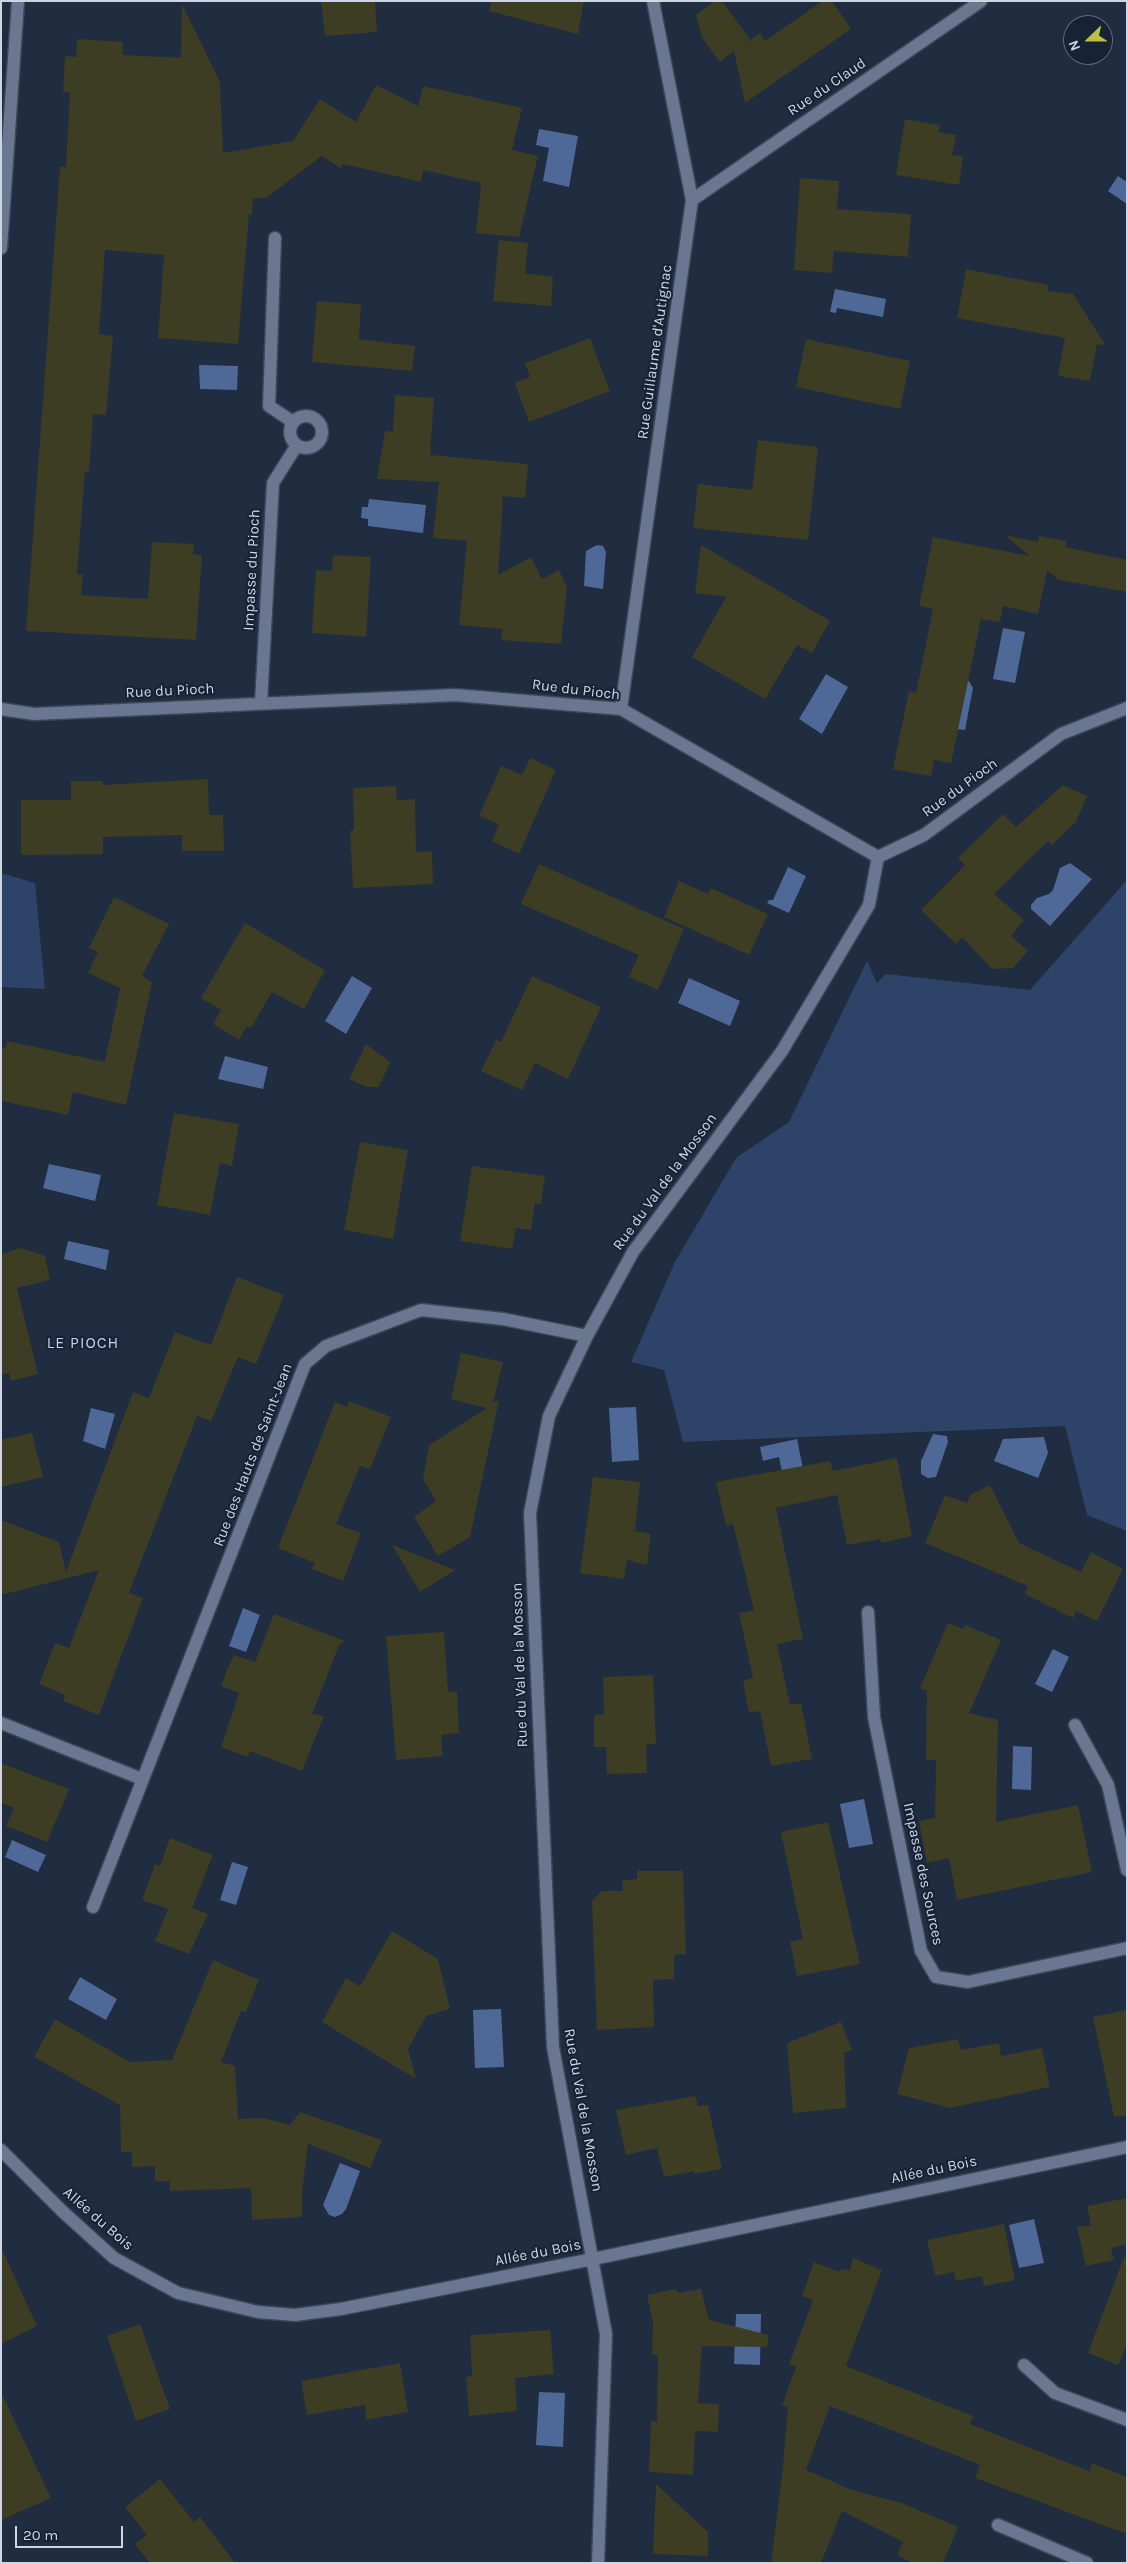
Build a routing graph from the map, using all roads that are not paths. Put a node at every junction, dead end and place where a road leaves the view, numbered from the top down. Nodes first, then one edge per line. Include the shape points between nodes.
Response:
1 (18, 1) edge
2 (653, 1) edge
3 (980, 1) edge
4 (692, 200) junction
5 (275, 238) dead end
6 (1, 248) edge
7 (293, 422) junction
8 (296, 445) junction
9 (261, 703) junction
10 (1127, 708) edge
11 (1, 709) edge
12 (621, 709) junction
13 (878, 857) junction
14 (587, 1336) junction
15 (868, 1612) dead end
16 (1, 1723) edge
17 (1075, 1725) dead end
18 (142, 1779) junction
19 (1127, 1870) edge
20 (93, 1907) dead end
21 (1127, 1948) edge
22 (1127, 2147) edge
23 (1, 2150) edge
24 (593, 2259) junction
25 (1024, 2365) dead end
26 (1127, 2420) edge
27 (998, 2526) dead end
28 (598, 2563) edge
29 (1087, 2563) edge

1 - 6 street
2 - 4 street, Rue Guillaume d'Autignac
3 - 4 street, Rue du Claud
4 - 12 street, Rue Guillaume d'Autignac
5 - 7 street via 269,406
7 - 8 street via 290,434
7 - 8 street via 310,416 322,430 322,436 314,446 302,448
8 - 9 street, Impasse du Pioch via 273,483
9 - 11 street, Rue du Pioch via 34,714
9 - 12 street, Rue du Pioch via 455,695
10 - 13 street, Rue du Pioch via 1062,734 924,835
12 - 13 street, Rue du Pioch
13 - 14 street, Rue du Val de la Mosson via 869,905 782,1051 633,1252
14 - 18 street, Rue des Hauts de Saint-Jean via 503,1319 421,1310 326,1346 305,1364
14 - 24 street, Rue du Val de la Mosson via 549,1416 530,1513 553,2047
15 - 21 street, Impasse des Sources via 874,1717 921,1951 936,1978 968,1982
16 - 18 street
17 - 19 street via 1108,1785
18 - 20 street, Rue des Hauts de Saint-Jean
22 - 24 street, Allée du Bois
23 - 24 street, Allée du Bois via 114,2258 178,2293 258,2312 295,2315 341,2309
24 - 28 street, Rue du Val de la Mosson via 606,2334
25 - 26 street via 1055,2393
27 - 29 street

